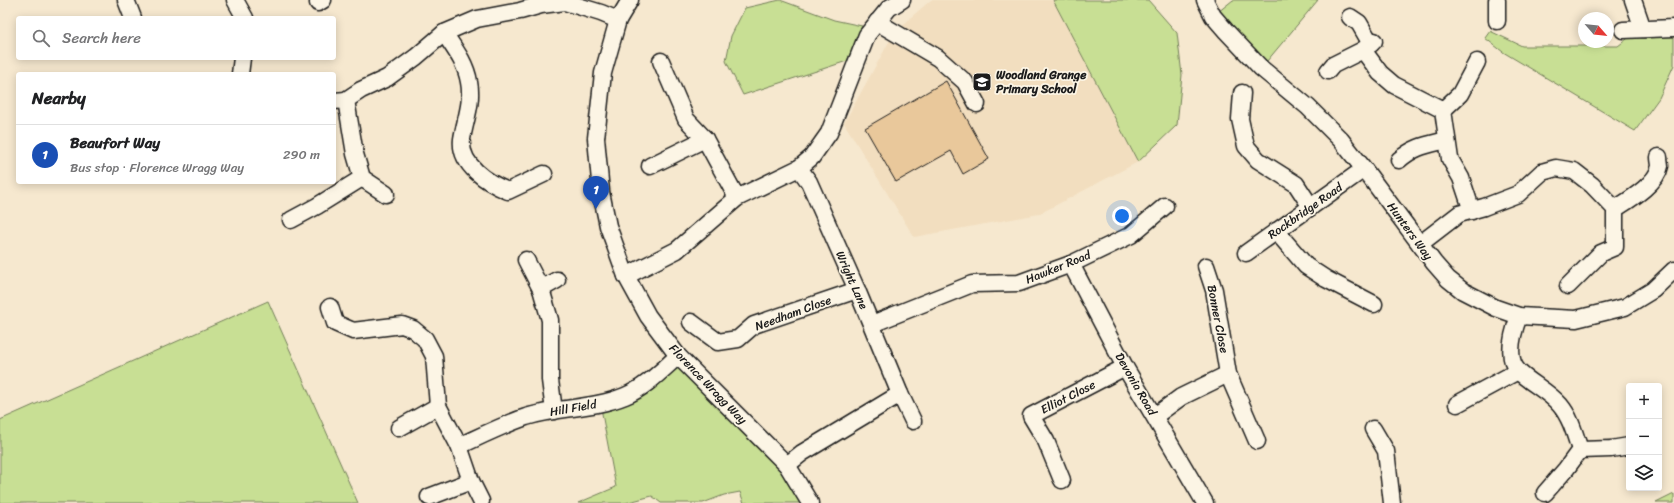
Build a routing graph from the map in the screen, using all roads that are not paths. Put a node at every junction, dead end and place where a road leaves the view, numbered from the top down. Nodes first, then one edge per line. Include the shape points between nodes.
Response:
1 (126, 0) edge
2 (234, 0) edge
3 (630, 0) edge
4 (902, 0) edge
5 (1205, 0) edge
6 (1497, 0) edge
7 (1633, 0) edge
8 (519, 6) edge
9 (132, 16) edge
10 (244, 16) edge
11 (1350, 17) dead end
12 (618, 20) junction
13 (1497, 21) dead end
14 (877, 22) junction
15 (1674, 28) edge
16 (1643, 29) junction
17 (1623, 30) dead end
18 (444, 33) junction
19 (1365, 48) junction
20 (242, 60) edge
21 (661, 61) dead end
22 (1477, 62) dead end
23 (1328, 71) dead end
24 (240, 72) edge
25 (1242, 93) dead end
26 (340, 101) edge
27 (977, 104) dead end
28 (1444, 110) junction
29 (705, 139) junction
30 (1447, 140) junction
31 (1659, 157) dead end
32 (1399, 160) dead end
33 (650, 166) dead end
34 (799, 168) junction
35 (1364, 169) junction
36 (544, 174) dead end
37 (362, 178) junction
38 (386, 194) dead end
39 (737, 198) junction
40 (1165, 206) dead end
41 (1311, 207) junction
42 (1615, 209) junction
43 (1472, 210) junction
44 (291, 220) dead end
45 (1276, 231) junction
46 (1420, 244) junction
47 (1246, 253) dead end
48 (526, 260) dead end
49 (1071, 264) junction
50 (1206, 266) dead end
51 (1674, 270) edge
52 (626, 276) junction
53 (557, 280) dead end
54 (1568, 286) dead end
55 (541, 289) junction
56 (857, 290) junction
57 (1374, 304) dead end
58 (330, 308) dead end
59 (1519, 316) junction
60 (691, 322) dead end
61 (872, 324) junction
62 (678, 356) junction
63 (1125, 367) junction
64 (1518, 371) junction
65 (1228, 374) junction
66 (900, 394) junction
67 (1457, 404) dead end
68 (438, 406) junction
69 (554, 411) junction
70 (1155, 416) junction
71 (913, 421) dead end
72 (399, 428) dead end
73 (1373, 429) dead end
74 (1257, 441) dead end
75 (459, 446) junction
76 (1626, 446) edge
77 (1580, 450) junction
78 (787, 465) junction
79 (1062, 480) dead end
80 (471, 481) junction
81 (1545, 493) dead end
82 (429, 497) dead end
83 (481, 501) dead end
84 (810, 503) edge
85 (1205, 503) edge
86 (1392, 503) edge

1 - 9 street
2 - 10 street
3 - 12 street, Florence Wragg Way
4 - 14 street via 889,8
5 - 35 street, Hunters Way via 1213,16 1226,32 1261,68 1308,107 1341,140
6 - 13 street
7 - 16 street
8 - 12 street via 565,2
8 - 18 street
11 - 19 street via 1359,23
12 - 52 street, Florence Wragg Way via 603,73 596,138 601,192 608,226
14 - 27 street via 938,58 965,82
14 - 34 street via 867,35 828,133 812,157
15 - 16 street
16 - 17 street
18 - 26 street via 387,78
18 - 36 street via 465,66 469,82 469,106 462,141 464,153 471,167 507,195
19 - 23 street via 1333,64
19 - 28 street via 1380,73 1394,85
20 - 24 street
21 - 29 street via 686,119
22 - 28 street via 1460,94
25 - 41 street via 1240,119 1246,146 1258,160 1296,184
26 - 37 street
28 - 30 street
29 - 33 street
29 - 39 street
30 - 32 street via 1419,146
30 - 43 street via 1450,159 1461,178
31 - 42 street via 1657,175 1641,192
34 - 39 street
34 - 56 street, Wright Lane via 809,182
35 - 41 street, Rockbridge Road
35 - 46 street, Hunters Way
37 - 38 street
37 - 44 street
39 - 52 street via 677,250
40 - 49 street, Hawker Road via 1131,235
41 - 45 street, Rockbridge Road
42 - 43 street via 1574,171 1556,168 1542,172 1518,194
42 - 54 street via 1608,250
43 - 46 street via 1459,214
45 - 47 street, Rockbridge Road
45 - 57 street via 1306,266
46 - 59 street, Hunters Way via 1448,280 1463,291 1496,308
48 - 55 street
49 - 61 street, Hawker Road via 1019,283 972,284
49 - 63 street, Devonia Road
50 - 65 street, Bonner Close via 1214,290
51 - 59 street, Hunters Way via 1653,290 1625,307 1576,319
52 - 62 street, Florence Wragg Way via 648,316
53 - 55 street
55 - 69 street via 550,320 550,380
56 - 60 street, Needham Close via 754,325 738,339 718,342
56 - 61 street, Wright Lane
58 - 68 street via 330,328 353,332 402,325 413,329 426,339 434,356
59 - 64 street via 1510,353
61 - 66 street, Wright Lane
62 - 69 street, Hill Field via 642,386 624,396
62 - 78 street, Florence Wragg Way
63 - 70 street, Devonia Road
63 - 79 street, Elliot Close via 1031,416 1046,441
64 - 67 street
64 - 77 street via 1560,405 1572,425
65 - 70 street via 1181,397
65 - 74 street, Bonner Close
66 - 71 street, Wright Lane
66 - 78 street via 802,453
68 - 72 street
68 - 75 street
69 - 75 street, Hill Field via 526,417
70 - 85 street, Devonia Road
73 - 86 street via 1386,451
75 - 80 street
76 - 77 street
77 - 81 street
78 - 84 street, Florence Wragg Way
80 - 82 street
80 - 83 street

